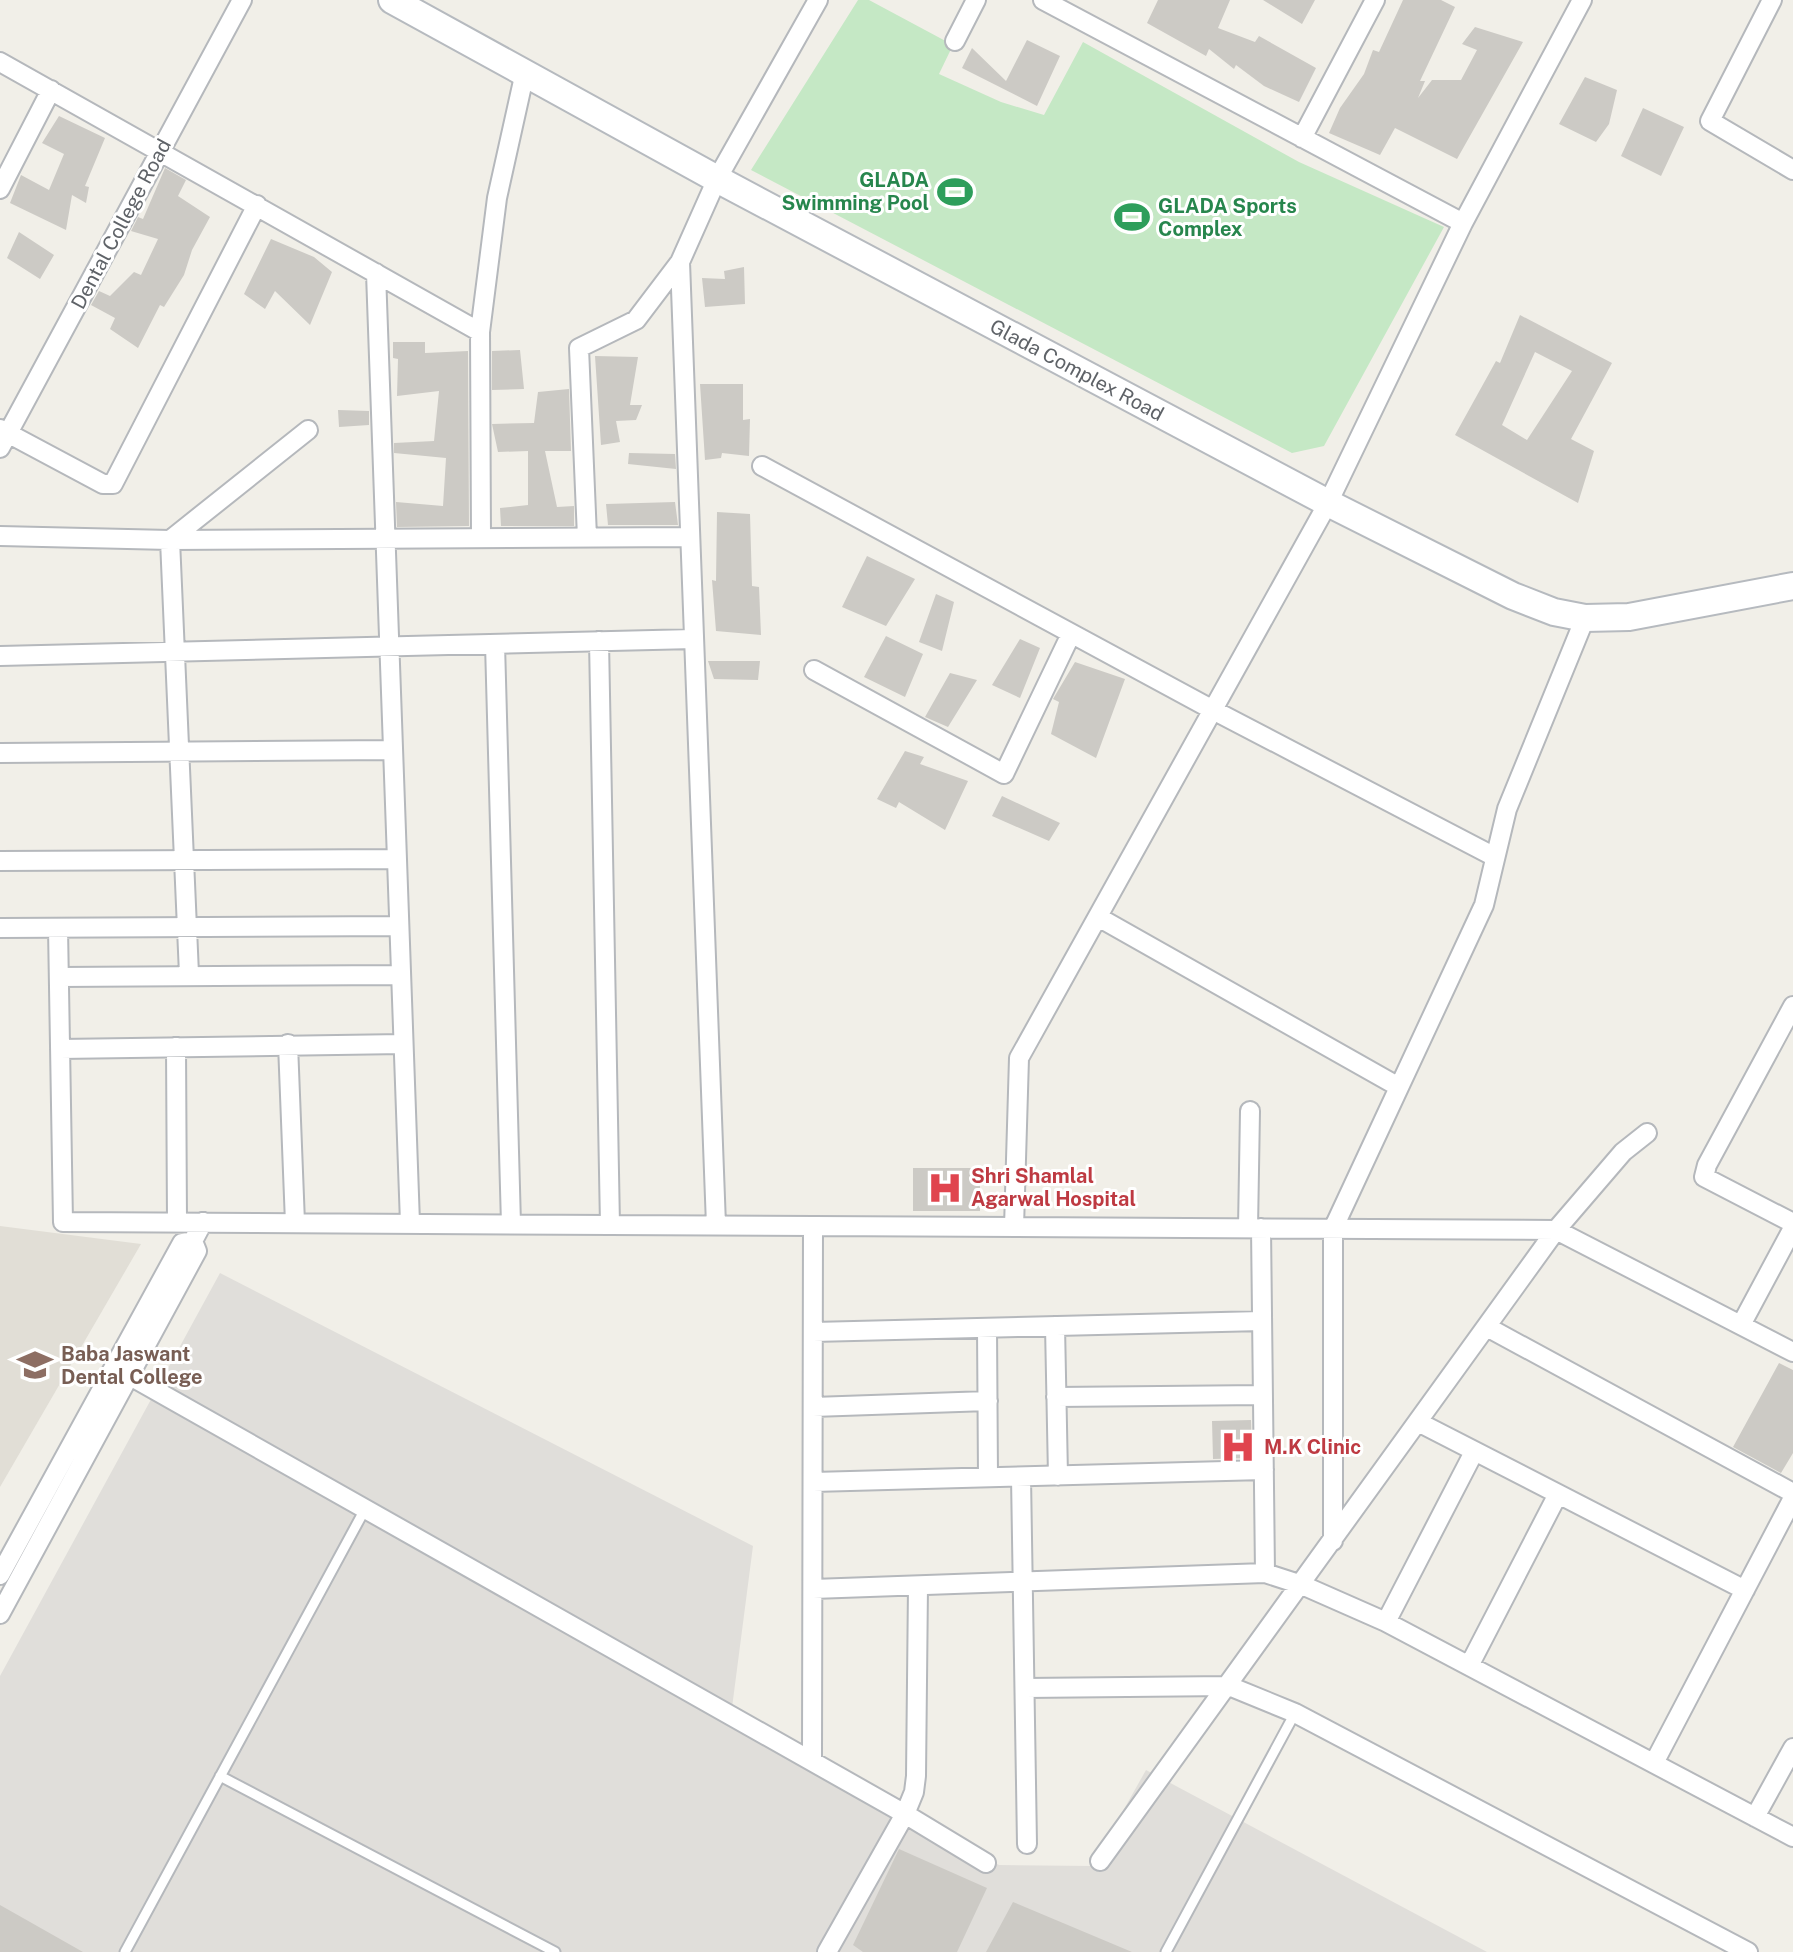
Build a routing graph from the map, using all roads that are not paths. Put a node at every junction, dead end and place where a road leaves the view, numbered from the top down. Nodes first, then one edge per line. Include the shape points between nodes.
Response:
1 (242, 0) edge
2 (392, 0) edge
3 (818, 0) edge
4 (976, 0) edge
5 (1043, 0) edge
6 (1375, 0) edge
7 (1582, 0) edge
8 (1772, 0) edge
9 (955, 41) dead end
10 (0, 62) edge
11 (525, 72) junction
12 (51, 90) junction
13 (1302, 138) junction
14 (161, 151) junction
15 (1793, 170) edge
16 (717, 179) junction
17 (0, 189) edge
18 (257, 205) junction
19 (1463, 223) junction
20 (680, 262) junction
21 (376, 273) junction
22 (480, 332) junction
23 (308, 430) dead end
24 (3, 437) edge
25 (762, 466) dead end
26 (1328, 503) junction
27 (0, 536) edge
28 (385, 536) junction
29 (481, 537) junction
30 (587, 537) junction
31 (690, 537) junction
32 (170, 540) junction
33 (1793, 586) edge
34 (1585, 618) junction
35 (1071, 634) junction
36 (694, 639) junction
37 (599, 641) junction
38 (495, 644) junction
39 (389, 646) junction
40 (175, 652) junction
41 (0, 656) edge
42 (814, 670) dead end
43 (1213, 710) junction
44 (393, 750) junction
45 (0, 753) edge
46 (179, 753) junction
47 (1495, 857) junction
48 (397, 859) junction
49 (0, 861) edge
50 (184, 861) junction
51 (1098, 917) junction
52 (399, 926) junction
53 (187, 927) junction
54 (0, 928) edge
55 (58, 928) junction
56 (189, 974) junction
57 (401, 975) junction
58 (59, 977) junction
59 (1793, 1006) edge
60 (288, 1044) junction
61 (403, 1044) junction
62 (176, 1047) junction
63 (60, 1049) junction
64 (1399, 1087) junction
65 (1250, 1111) dead end
66 (1647, 1133) dead end
67 (177, 1222) junction
68 (203, 1222) junction
69 (295, 1223) junction
70 (410, 1223) junction
71 (511, 1224) junction
72 (610, 1225) junction
73 (716, 1225) junction
74 (813, 1226) junction
75 (1793, 1226) edge
76 (1014, 1227) junction
77 (1254, 1228) junction
78 (1333, 1229) junction
79 (1556, 1230) junction
80 (193, 1241) junction
81 (1262, 1321) junction
82 (1741, 1325) junction
83 (1055, 1326) junction
84 (1487, 1327) junction
85 (987, 1328) junction
86 (813, 1332) junction
87 (1793, 1352) edge
88 (130, 1376) junction
89 (1263, 1395) junction
90 (1056, 1397) junction
91 (988, 1401) junction
92 (813, 1407) junction
93 (1418, 1422) junction
94 (1474, 1452) junction
95 (1264, 1470) junction
96 (1058, 1476) junction
97 (988, 1477) junction
98 (1021, 1477) junction
99 (813, 1482) junction
100 (1558, 1494) junction
101 (1793, 1495) edge
102 (364, 1511) junction
103 (1333, 1541) junction
104 (1265, 1573) junction
105 (0, 1575) edge
106 (1023, 1582) junction
107 (1302, 1585) junction
108 (918, 1586) junction
109 (813, 1589) junction
110 (1745, 1590) junction
111 (0, 1614) edge
112 (1386, 1622) junction
113 (1470, 1664) junction
114 (1229, 1686) junction
115 (1025, 1688) junction
116 (1295, 1713) junction
117 (1793, 1748) edge
118 (812, 1760) junction
119 (1654, 1763) junction
120 (220, 1776) junction
121 (905, 1814) junction
122 (1755, 1817) junction
123 (1793, 1837) edge
124 (1027, 1844) dead end
125 (1100, 1861) dead end
126 (986, 1863) dead end
127 (1169, 1951) edge
128 (125, 1952) edge
129 (555, 1952) edge
130 (827, 1952) edge
131 (1748, 1952) edge

1 - 14 street, Dental College Road
2 - 11 street, Glada Complex Road
3 - 16 street
4 - 9 street
5 - 13 street
6 - 13 street
7 - 19 street
8 - 15 street via 1710,121
10 - 12 street
11 - 16 street, Glada Complex Road
11 - 22 street via 497,198
12 - 14 street
12 - 17 street
13 - 19 street
14 - 18 street
14 - 24 street, Dental College Road
16 - 20 street
16 - 26 street, Glada Complex Road
18 - 21 street
18 - 24 street via 113,484
19 - 26 street
20 - 30 street via 636,320 579,348
20 - 31 street
21 - 22 street
21 - 28 street
22 - 29 street
23 - 32 street
25 - 35 street
26 - 34 street, Glada Complex Road via 1513,596
26 - 43 street
27 - 32 street
28 - 29 street
28 - 32 street
28 - 39 street
29 - 30 street
30 - 31 street
31 - 36 street
32 - 40 street
33 - 34 street, Glada Complex Road via 1682,610
34 - 47 street via 1507,809
35 - 42 street via 1004,774
35 - 43 street
36 - 37 street
36 - 73 street
37 - 38 street
37 - 72 street
38 - 39 street
38 - 71 street
39 - 40 street
39 - 44 street
40 - 41 street
40 - 46 street
43 - 47 street
43 - 51 street
44 - 46 street
44 - 48 street
45 - 46 street
46 - 50 street
47 - 64 street via 1484,905
48 - 50 street
48 - 52 street
49 - 50 street
50 - 53 street
51 - 64 street
51 - 76 street via 1019,1058
52 - 53 street
52 - 57 street
53 - 55 street
53 - 56 street
54 - 55 street
55 - 58 street
56 - 57 street
56 - 58 street
57 - 61 street
58 - 63 street
59 - 75 street via 1704,1177
60 - 61 street
60 - 62 street
60 - 69 street
61 - 70 street
62 - 63 street
62 - 67 street
63 - 67 street via 63,1222
64 - 78 street
65 - 77 street
66 - 79 street via 1623,1152
67 - 68 street
68 - 69 street
68 - 80 street
69 - 70 street
70 - 71 street
71 - 72 street
72 - 73 street
73 - 74 street
74 - 76 street
74 - 86 street
75 - 82 street
76 - 77 street
77 - 78 street
77 - 81 street
78 - 79 street
78 - 103 street
79 - 82 street
79 - 84 street
80 - 88 street via 197,1251
80 - 105 street via 182,1243
81 - 83 street
81 - 89 street
82 - 87 street
83 - 85 street
83 - 90 street
84 - 93 street
84 - 101 street
85 - 86 street
85 - 91 street
86 - 92 street
88 - 102 street
88 - 111 street
89 - 90 street
89 - 95 street
90 - 96 street
91 - 92 street
91 - 97 street
92 - 99 street
93 - 94 street
93 - 103 street
94 - 100 street
94 - 112 street
95 - 96 street
95 - 104 street
96 - 98 street
97 - 98 street
97 - 99 street
98 - 106 street
99 - 109 street
100 - 110 street
100 - 113 street
101 - 110 street
102 - 118 street
102 - 120 lane
103 - 107 street
104 - 106 street
104 - 107 street
106 - 108 street
106 - 115 street
107 - 112 street
107 - 114 street
108 - 109 street
108 - 121 street via 916,1776
109 - 118 street
110 - 119 street
112 - 113 street
113 - 119 street
114 - 115 street
114 - 116 street
114 - 125 street
115 - 124 street
116 - 127 lane
116 - 131 street
117 - 122 street
118 - 121 street
119 - 122 street
120 - 128 lane
120 - 129 lane
121 - 126 street
121 - 130 street
122 - 123 street

